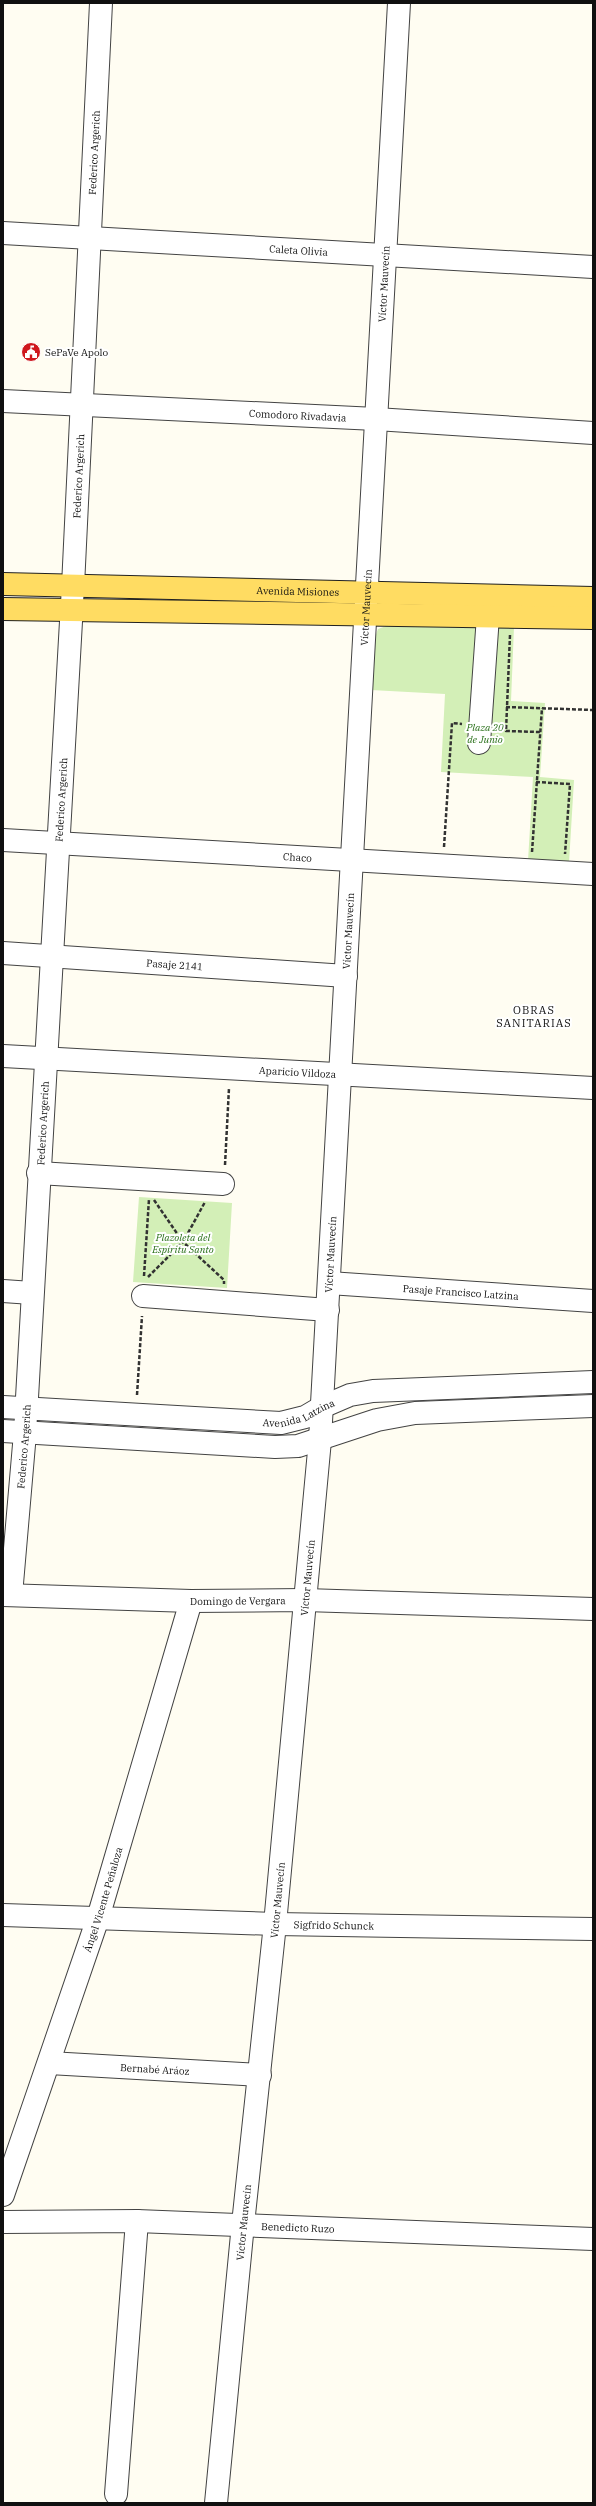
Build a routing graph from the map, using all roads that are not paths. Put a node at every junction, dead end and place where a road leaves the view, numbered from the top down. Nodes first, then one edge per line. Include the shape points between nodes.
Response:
1 (101, 3) edge
2 (399, 3) edge
3 (3, 233) edge
4 (90, 238) junction
5 (386, 257) junction
6 (593, 267) edge
7 (3, 401) edge
8 (80, 405) junction
9 (376, 419) junction
10 (593, 433) edge
11 (3, 584) edge
12 (73, 586) junction
13 (367, 593) junction
14 (593, 598) edge
15 (3, 609) edge
16 (70, 610) junction
17 (366, 615) junction
18 (488, 616) junction
19 (593, 618) edge
20 (481, 725) road end
21 (3, 840) edge
22 (57, 844) junction
23 (352, 860) junction
24 (593, 874) edge
25 (3, 953) edge
26 (50, 956) junction
27 (346, 976) junction
28 (3, 1056) edge
29 (45, 1058) junction
30 (341, 1074) junction
31 (593, 1088) edge
32 (38, 1173) junction
33 (223, 1184) road end
34 (329, 1283) junction
35 (3, 1291) edge
36 (32, 1293) junction
37 (143, 1296) road end
38 (593, 1301) edge
39 (328, 1310) junction
40 (593, 1382) edge
41 (593, 1406) edge
42 (3, 1407) edge
43 (322, 1407) junction
44 (25, 1409) junction
45 (3, 1431) edge
46 (25, 1433) junction
47 (320, 1440) junction
48 (7, 1595) edge
49 (305, 1600) junction
50 (191, 1601) junction
51 (593, 1609) edge
52 (3, 1915) edge
53 (98, 1918) junction
54 (275, 1924) junction
55 (593, 1929) edge
56 (49, 2063) junction
57 (260, 2075) junction
58 (3, 2194) edge
59 (137, 2221) junction
60 (3, 2222) edge
61 (242, 2224) junction
62 (593, 2240) edge
63 (116, 2494) dead end
64 (216, 2503) edge

1 - 4 street, Federico Argerich
2 - 5 street, Víctor Mauvecín
3 - 4 street, Caleta Olivia
4 - 5 street, Caleta Olivia
4 - 8 street, Federico Argerich
5 - 6 street, Caleta Olivia
5 - 9 street, Víctor Mauvecín
7 - 8 street, Comodoro Rivadavia
8 - 9 street, Comodoro Rivadavia
8 - 12 street, Federico Argerich
9 - 10 street, Comodoro Rivadavia
9 - 13 street, Víctor Mauvecín
11 - 12 main road, Avenida Misiones
12 - 13 main road, Avenida Misiones
12 - 16 street, Federico Argerich
13 - 14 main road, Avenida Misiones
13 - 17 street, Víctor Mauvecín
15 - 16 main road
16 - 17 main road
16 - 22 street, Federico Argerich
17 - 18 main road
17 - 23 street, Víctor Mauvecín
18 - 19 main road
18 - 20 street
21 - 22 street, Chaco
22 - 23 street, Chaco
22 - 26 street, Federico Argerich
23 - 24 street, Chaco
23 - 27 street, Víctor Mauvecín
25 - 26 street, Pasaje 2141
26 - 27 street, Pasaje 2141
26 - 29 street, Federico Argerich
27 - 30 street, Víctor Mauvecín
28 - 29 street, Aparicio Vildoza
29 - 30 street, Aparicio Vildoza
29 - 32 street, Federico Argerich
30 - 31 street, Aparicio Vildoza
30 - 34 street, Víctor Mauvecín
32 - 33 street
32 - 36 street, Federico Argerich
34 - 38 street, Pasaje Francisco Latzina
34 - 39 street, Víctor Mauvecín
35 - 36 street
36 - 44 street, Federico Argerich
37 - 39 street
39 - 43 street, Víctor Mauvecín
40 - 43 street, Avenida Latzina via 373,1391 350,1395
41 - 47 street via 414,1413 377,1420
42 - 44 street, Avenida Latzina
43 - 44 street, Avenida Latzina via 305,1417 281,1422
43 - 47 street, Víctor Mauvecín
44 - 46 street, Federico Argerich
45 - 46 street
46 - 47 street via 275,1447 298,1446
46 - 48 street, Federico Argerich
47 - 49 street, Víctor Mauvecín
48 - 50 street, Domingo de Vergara
49 - 50 street, Domingo de Vergara
49 - 51 street, Domingo de Vergara
49 - 54 street, Víctor Mauvecín
50 - 53 street, Ángel Vicente Peñaloza
52 - 53 street, Sigfrido Schunck
53 - 54 street, Sigfrido Schunck
53 - 56 street, Ángel Vicente Peñaloza
54 - 55 street, Sigfrido Schunck
54 - 57 street, Víctor Mauvecín
56 - 57 street, Bernabé Aráoz
56 - 58 street, Ángel Vicente Peñaloza
57 - 61 street, Víctor Mauvecín
59 - 60 street, Benedicto Ruzo
59 - 61 street, Benedicto Ruzo
59 - 63 street
61 - 62 street, Benedicto Ruzo
61 - 64 street, Víctor Mauvecín

